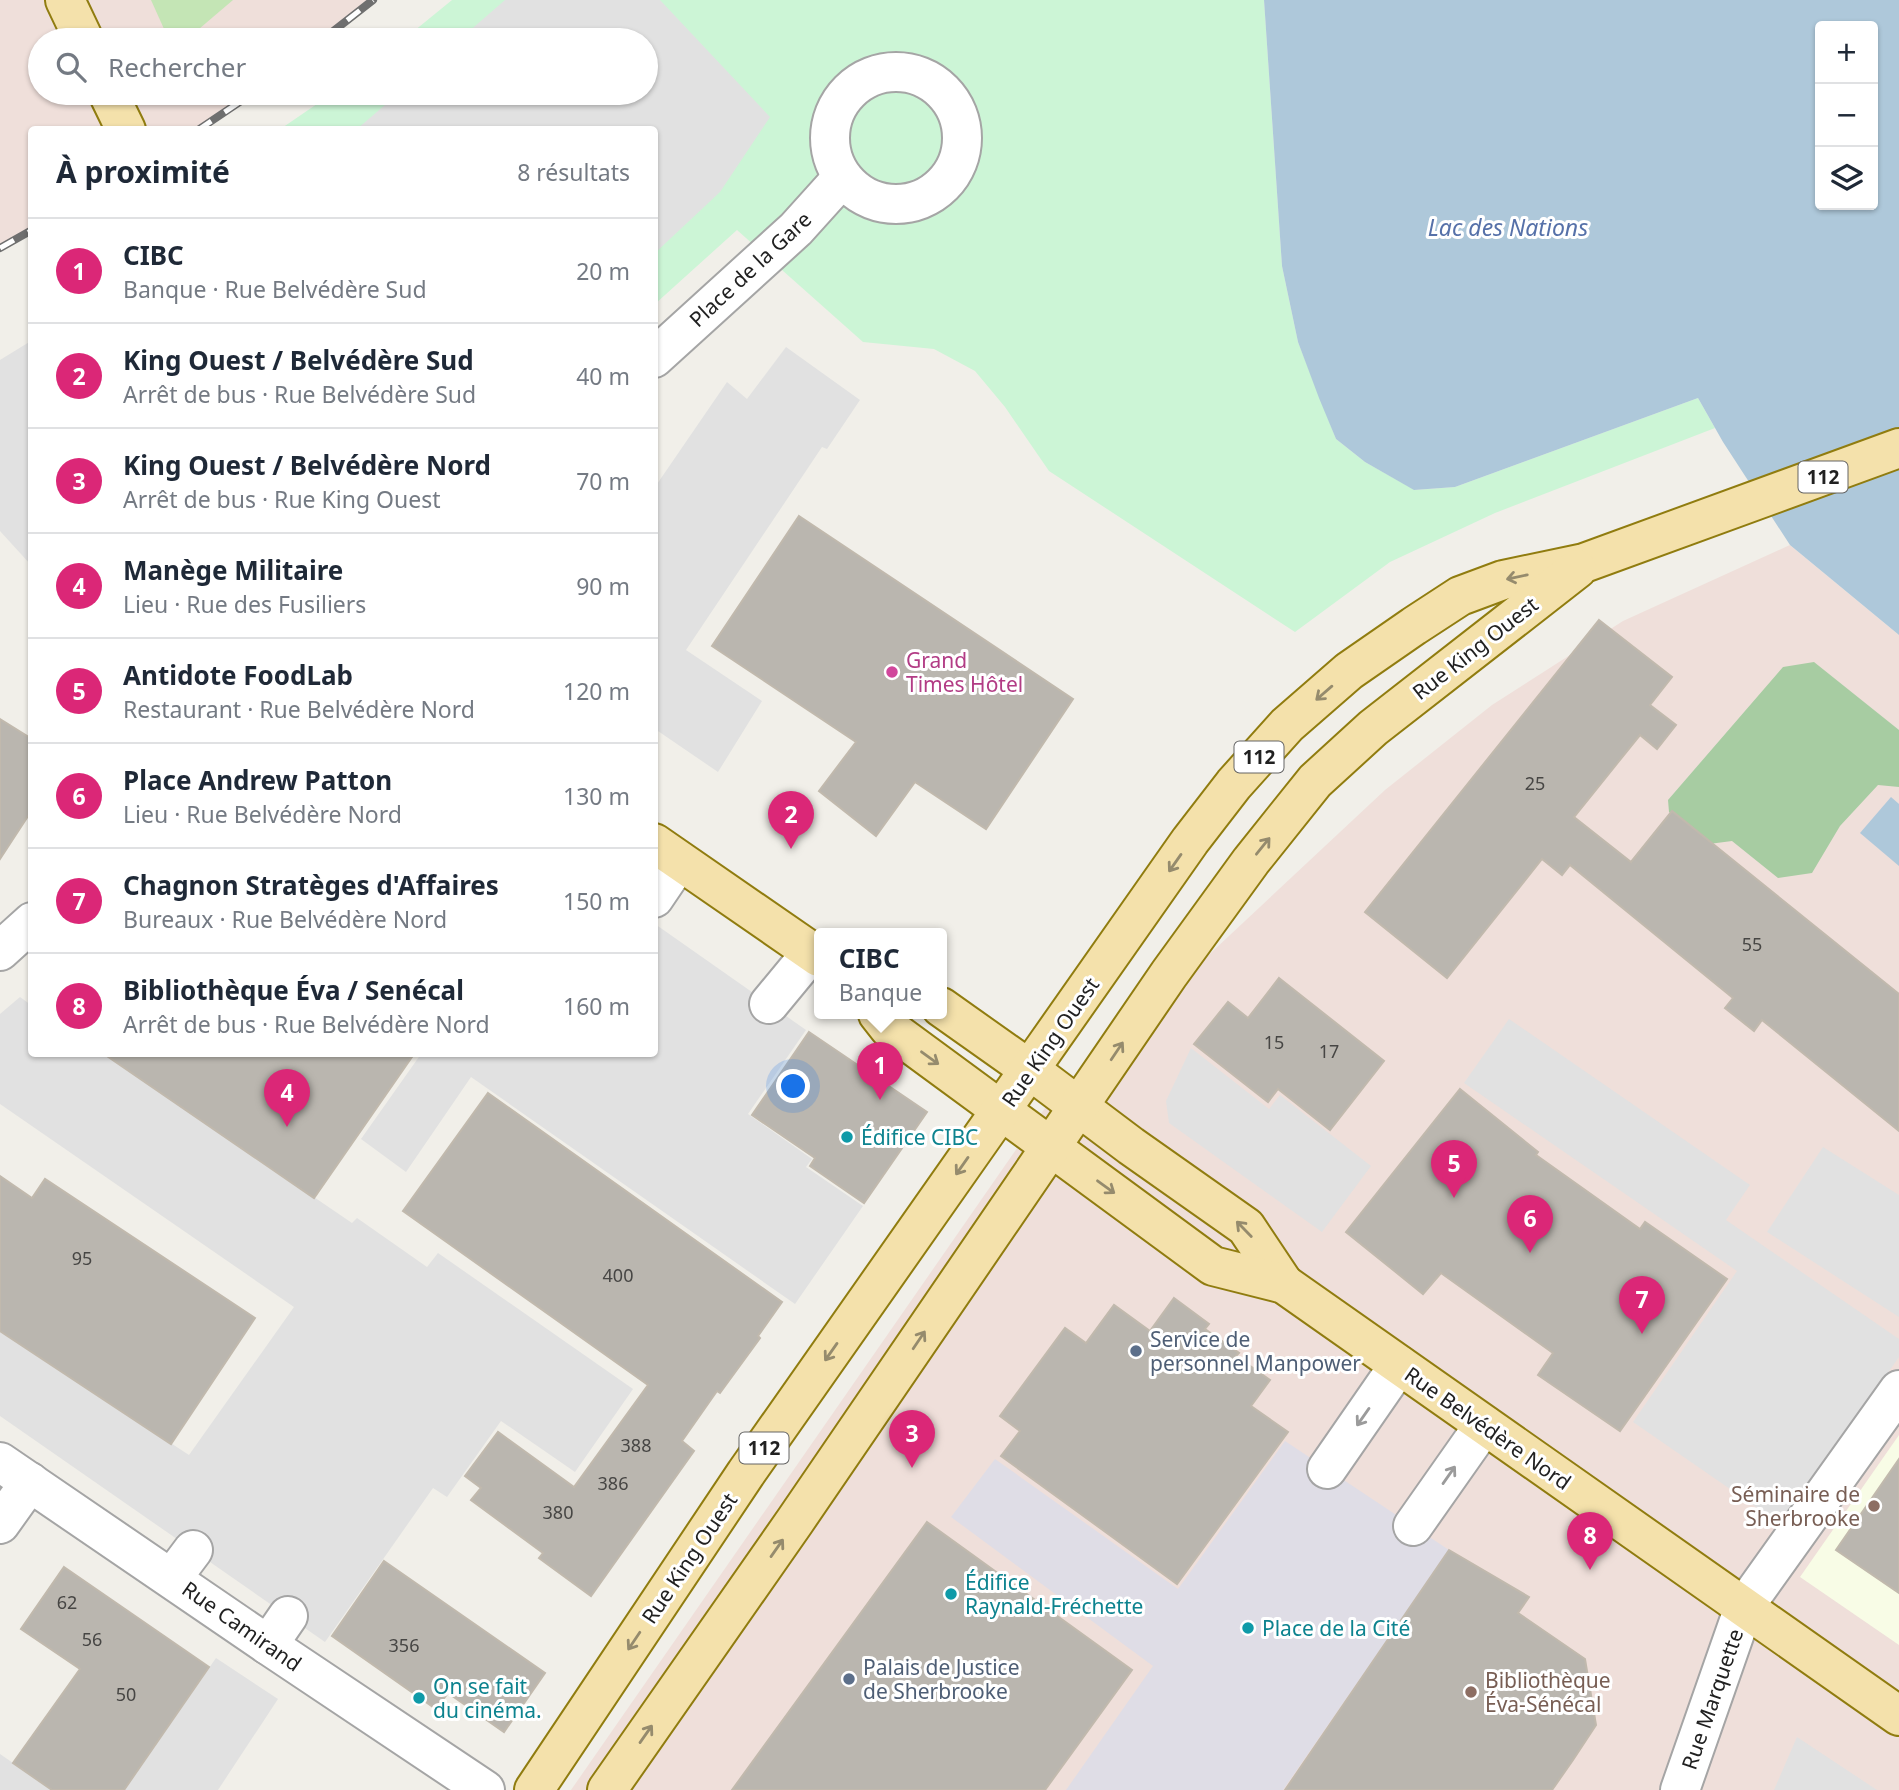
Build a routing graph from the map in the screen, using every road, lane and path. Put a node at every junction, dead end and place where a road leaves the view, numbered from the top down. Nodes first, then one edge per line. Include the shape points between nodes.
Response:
1 (65, 0) edge
2 (78, 28) edge
3 (842, 178) dead end
4 (658, 354) edge
5 (1899, 448) edge
6 (1584, 563) junction
7 (667, 852) edge
8 (658, 884) edge
9 (28, 926) edge
10 (0, 951) edge
11 (814, 954) edge
12 (814, 956) edge
13 (769, 1004) dead end
14 (947, 1011) edge
15 (882, 1019) edge
16 (1030, 1070) junction
17 (1078, 1108) junction
18 (1001, 1111) junction
19 (1051, 1147) junction
20 (1284, 1284) junction
21 (1399, 1365) junction
22 (1899, 1390) edge
23 (1484, 1425) junction
24 (1327, 1469) dead end
25 (15, 1472) edge
26 (0, 1524) edge
27 (1413, 1526) dead end
28 (1744, 1607) junction
29 (1899, 1716) edge
30 (485, 1790) edge
31 (534, 1790) edge
32 (607, 1790) edge
33 (1680, 1790) edge

1 - 2 main road
3 - 4 street, Place de la Gare via 796,229
5 - 6 main road, Rue King Ouest / 112
6 -> 16 main road, Rue King Ouest / 112 via 1503,580 1460,596 1349,671 1287,725 1190,841
17 -> 6 main road, Rue King Ouest / 112 via 1169,975 1315,781 1373,728
7 - 8 street
7 - 11 main road
9 - 10 street
12 - 13 street
14 - 16 main road, Rue Belvédère Nord
15 -> 18 main road, Rue Belvédère Nord
16 - 17 main road, Rue Belvédère Nord
16 - 18 main road, Rue King Ouest / 112
17 - 19 main road, Rue King Ouest / 112
20 -> 17 main road, Rue Belvédère Nord via 1245,1227
18 - 19 main road, Rue Belvédère Nord
18 -> 31 main road, Rue King Ouest / 112 via 746,1473
19 -> 20 main road, Rue Belvédère Nord via 1213,1266
32 -> 19 main road, Rue King Ouest / 112
20 - 21 main road, Rue Belvédère Nord
21 - 23 main road, Rue Belvédère Nord
21 -> 24 street
22 - 28 street, Rue Marquette
27 -> 23 street
23 - 28 main road, Rue Belvédère Nord
25 - 26 street
25 - 30 street, Rue Camirand via 183,1564
28 - 29 main road, Rue Belvédère Nord
28 - 33 street, Rue Marquette

